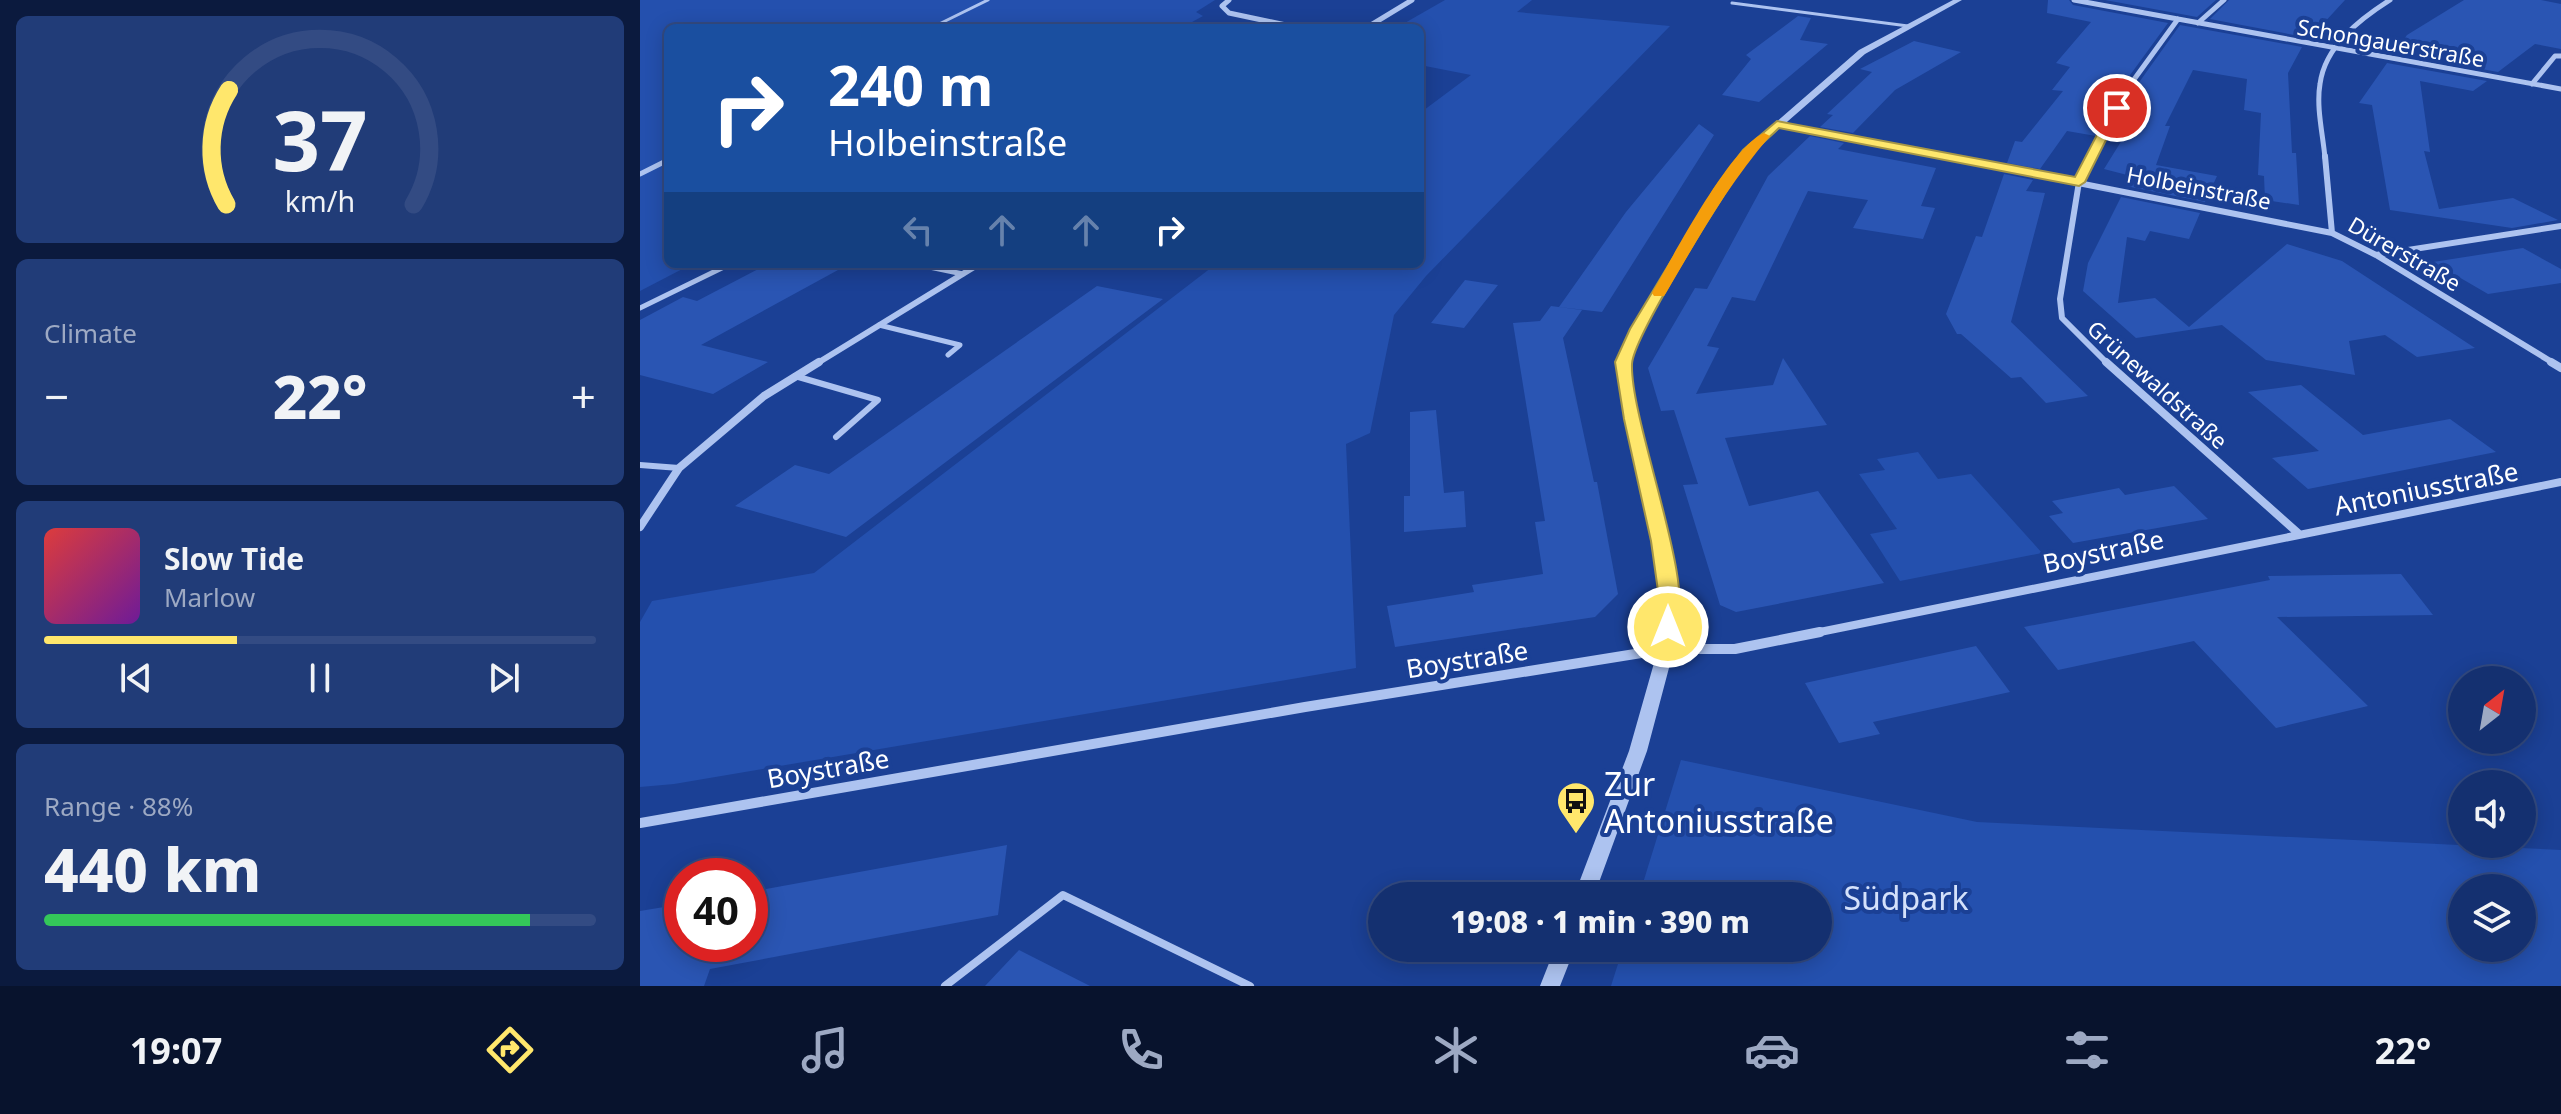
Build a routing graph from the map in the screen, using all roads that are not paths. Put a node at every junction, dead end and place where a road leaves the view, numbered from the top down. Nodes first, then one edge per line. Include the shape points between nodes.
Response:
1 (988, 0) edge
2 (1229, 0) edge
3 (1412, 0) edge
4 (1958, 0) edge
5 (2074, 0) edge
6 (2224, 0) edge
7 (2390, 0) edge
8 (1732, 3) dead end
9 (2178, 19) junction
10 (2198, 23) junction
11 (939, 24) edge
12 (1281, 24) edge
13 (1373, 24) edge
14 (1908, 26) junction
15 (2333, 48) junction
16 (2561, 56) edge
17 (2532, 84) junction
18 (2561, 89) edge
19 (1777, 124) junction
20 (664, 162) edge
21 (640, 174) edge
22 (2079, 182) junction
23 (2561, 226) edge
24 (2332, 233) junction
25 (2376, 255) junction
26 (722, 268) edge
27 (934, 268) edge
28 (973, 268) edge
29 (963, 274) junction
30 (640, 308) edge
31 (879, 325) junction
32 (948, 355) dead end
33 (2561, 368) edge
34 (795, 376) junction
35 (836, 437) dead end
36 (640, 465) edge
37 (679, 468) junction
38 (2561, 482) edge
39 (640, 527) edge
40 (2298, 533) junction
41 (1666, 649) junction
42 (640, 823) edge
43 (1589, 882) edge
44 (1559, 962) edge
45 (945, 986) edge
46 (1250, 986) edge
47 (1550, 986) edge

1 - 11 lane
2 - 12 street via 1222,6 1229,13
3 - 13 street
4 - 14 street
5 - 9 street, Schongauerstraße
6 - 10 street
7 - 15 street, Dürerstraße
8 - 14 lane
9 - 10 street, Schongauerstraße
9 - 22 street, Grünewaldstraße via 2130,85
10 - 15 street, Schongauerstraße
14 - 19 street via 1862,52
15 - 17 street, Schongauerstraße
15 - 24 street, Dürerstraße via 2319,86
16 - 17 street via 2555,56
17 - 18 street, Schongauerstraße
19 - 22 street, Holbeinstraße
19 - 41 street via 1747,152 1722,188 1633,336 1623,362 1671,605
20 - 21 lane
22 - 24 street, Holbeinstraße
22 - 40 street, Grünewaldstraße via 2060,299 2062,318
23 - 25 street
24 - 25 street, Dürerstraße
25 - 33 street, Dürerstraße
26 - 30 lane
27 - 29 lane
28 - 29 street
29 - 31 street
31 - 32 lane via 960,345
31 - 34 street
34 - 35 lane via 878,400
34 - 37 street
36 - 37 lane
37 - 39 street
38 - 40 street, Antoniusstraße
40 - 41 street, Boystraße via 1735,649
41 - 42 street, Boystraße
41 - 43 street via 1638,751
44 - 47 street
45 - 46 lane via 1063,895

